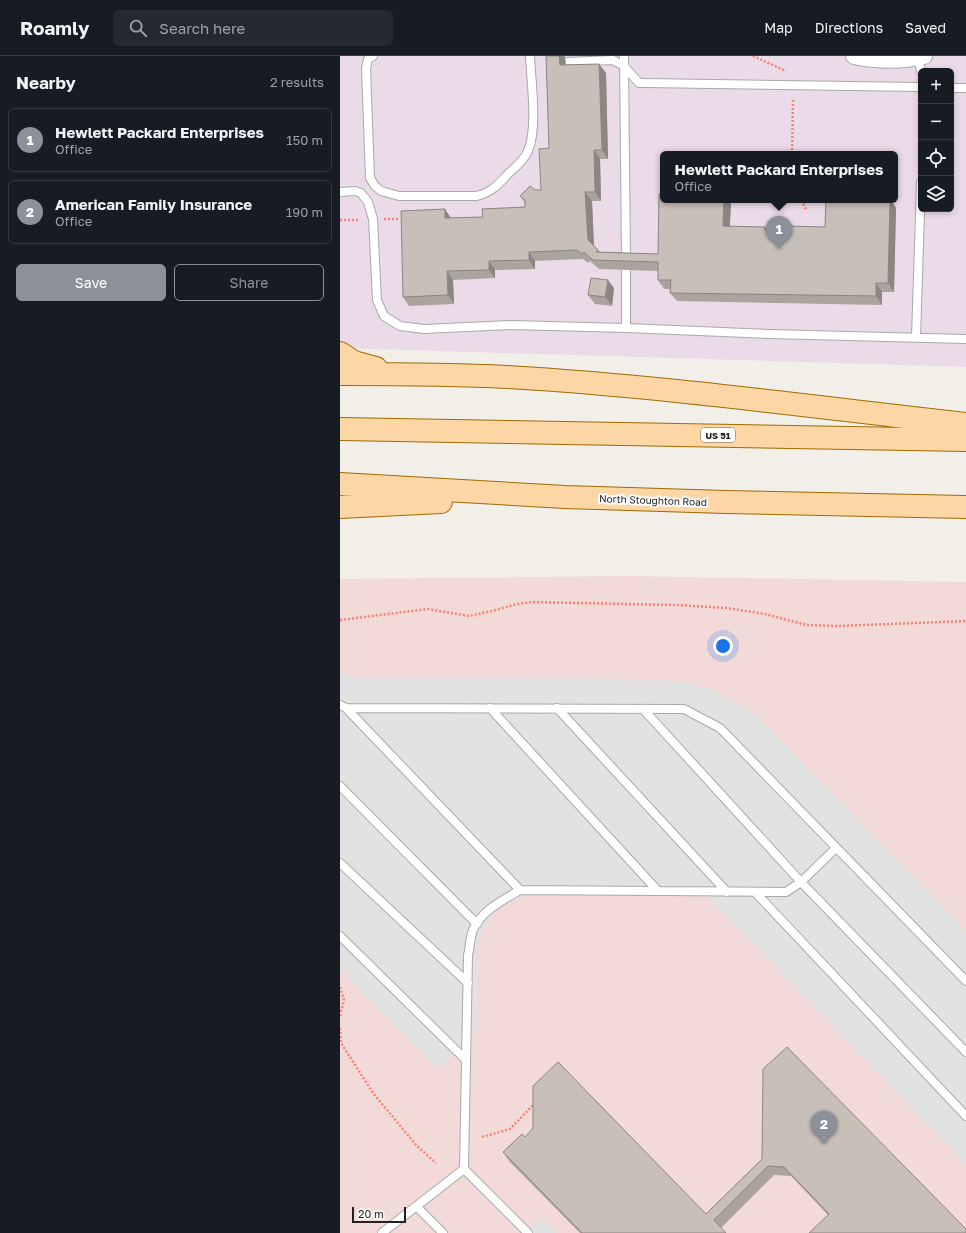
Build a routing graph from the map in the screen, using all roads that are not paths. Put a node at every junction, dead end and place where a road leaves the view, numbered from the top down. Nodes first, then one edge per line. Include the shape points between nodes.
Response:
1 (374, 56) edge
2 (530, 56) edge
3 (624, 56) edge
4 (854, 56) edge
5 (921, 61) edge
6 (567, 62) dead end
7 (624, 66) junction
8 (918, 87) edge
9 (954, 88) edge
10 (966, 88) edge
11 (375, 186) junction
12 (340, 192) edge
13 (365, 196) junction
14 (920, 212) edge
15 (626, 328) junction
16 (916, 337) junction
17 (966, 339) edge
18 (340, 353) edge
19 (340, 374) edge
20 (425, 374) junction
21 (966, 424) edge
22 (340, 429) edge
23 (966, 440) edge
24 (340, 484) edge
25 (565, 497) junction
26 (966, 506) edge
27 (340, 507) edge
28 (343, 706) edge
29 (490, 708) junction
30 (557, 708) junction
31 (643, 709) junction
32 (340, 786) edge
33 (836, 848) junction
34 (340, 863) edge
35 (800, 882) junction
36 (520, 890) junction
37 (658, 891) junction
38 (727, 892) junction
39 (755, 892) junction
40 (477, 924) junction
41 (340, 936) edge
42 (966, 981) edge
43 (468, 983) junction
44 (966, 1052) edge
45 (466, 1060) junction
46 (966, 1116) edge
47 (464, 1169) junction
48 (416, 1206) junction
49 (382, 1233) edge
50 (443, 1233) edge
51 (528, 1233) edge

1 - 11 lane via 368,59 366,68 370,178
2 - 11 lane via 533,125 529,150 524,159 492,190 476,196 399,196 381,191
3 - 7 lane
4 - 5 street
6 - 7 lane via 612,60
7 - 8 lane via 639,83
7 - 15 lane
9 - 10 lane
11 - 13 lane
12 - 13 lane via 355,191
13 - 15 lane via 372,220 377,300 384,316 400,326 424,329 500,325
14 - 16 lane
15 - 16 lane
16 - 17 lane
18 - 20 main road via 354,362 376,368
19 - 20 main road
20 - 21 main road via 617,385
22 - 23 main road, US 51
24 - 25 main road, North Stoughton Road
25 - 26 main road, North Stoughton Road
25 - 27 main road
28 - 29 lane
28 - 36 lane
29 - 30 lane
29 - 37 lane
30 - 31 lane
30 - 38 lane
31 - 33 lane via 684,709 720,728
31 - 35 lane
32 - 40 lane
33 - 35 lane
33 - 42 lane
34 - 43 lane
35 - 39 lane via 786,892
35 - 44 lane
36 - 37 lane
36 - 40 lane via 499,902
37 - 38 lane
38 - 39 lane
39 - 46 lane
40 - 43 lane via 468,955
41 - 45 lane
43 - 45 lane
45 - 47 lane
47 - 48 lane
47 - 51 lane
48 - 49 lane
48 - 50 lane

